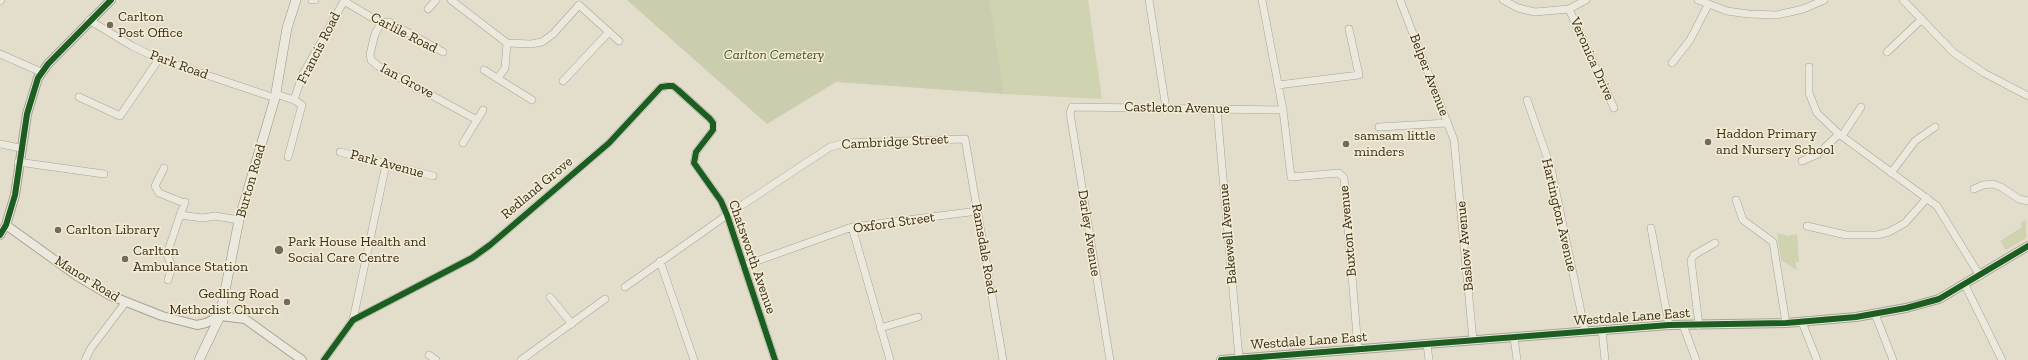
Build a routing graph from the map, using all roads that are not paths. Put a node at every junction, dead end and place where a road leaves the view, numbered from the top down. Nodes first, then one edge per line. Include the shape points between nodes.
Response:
1 (110, 0) edge
2 (296, 0) edge
3 (342, 0) edge
4 (436, 0) edge
5 (451, 0) edge
6 (1149, 0) edge
7 (1262, 0) edge
8 (1400, 0) edge
9 (1503, 0) edge
10 (1586, 0) edge
11 (1698, 0) edge
12 (1824, 0) edge
13 (1903, 0) edge
14 (576, 3) edge
15 (1708, 5) junction
16 (428, 9) dead end
17 (1569, 9) junction
18 (1922, 19) junction
19 (89, 20) junction
20 (381, 23) junction
21 (1349, 29) dead end
22 (609, 32) junction
23 (619, 41) dead end
24 (507, 43) junction
25 (443, 52) dead end
26 (1888, 52) dead end
27 (0, 54) edge
28 (158, 59) junction
29 (1672, 63) dead end
30 (1809, 67) dead end
31 (484, 70) dead end
32 (41, 72) junction
33 (498, 78) junction
34 (563, 81) dead end
35 (1278, 85) junction
36 (275, 96) junction
37 (2028, 96) edge
38 (79, 97) dead end
39 (294, 100) junction
40 (532, 100) dead end
41 (1527, 100) dead end
42 (1072, 107) joint
43 (1861, 107) dead end
44 (1166, 108) junction
45 (1614, 108) dead end
46 (483, 110) dead end
47 (1217, 110) junction
48 (1283, 110) junction
49 (477, 120) junction
50 (1447, 123) junction
51 (1379, 127) dead end
52 (1936, 127) dead end
53 (1841, 135) junction
54 (965, 139) joint
55 (0, 144) edge
56 (463, 144) dead end
57 (20, 148) junction
58 (1456, 151) joint
59 (340, 152) dead end
60 (288, 157) dead end
61 (1802, 161) dead end
62 (18, 162) junction
63 (386, 164) junction
64 (697, 167) joint
65 (164, 168) dead end
66 (1891, 173) junction
67 (104, 174) dead end
68 (433, 176) dead end
69 (1974, 189) dead end
70 (1927, 198) junction
71 (1736, 200) dead end
72 (2028, 201) edge
73 (978, 211) junction
74 (180, 214) junction
75 (727, 215) junction
76 (239, 220) junction
77 (6, 225) junction
78 (1807, 226) dead end
79 (852, 227) junction
80 (1651, 228) dead end
81 (0, 235) edge
82 (1715, 243) dead end
83 (2028, 246) edge
84 (660, 262) junction
85 (743, 266) junction
86 (1980, 276) junction
87 (168, 280) dead end
88 (1965, 285) junction
89 (625, 287) dead end
90 (550, 297) dead end
91 (605, 299) dead end
92 (125, 302) junction
93 (1875, 314) junction
94 (220, 316) junction
95 (918, 317) dead end
96 (353, 320) junction
97 (1802, 322) junction
98 (1786, 323) junction
99 (572, 324) junction
100 (1669, 325) junction
101 (1683, 325) junction
102 (1699, 325) junction
103 (880, 328) junction
104 (1602, 330) junction
105 (1585, 331) junction
106 (1514, 337) junction
107 (1473, 340) junction
108 (1427, 344) junction
109 (1358, 349) junction
110 (530, 353) junction
111 (429, 354) dead end
112 (1240, 359) edge
113 (85, 360) edge
114 (199, 360) edge
115 (302, 360) edge
116 (324, 360) edge
117 (436, 360) edge
118 (521, 360) edge
119 (535, 360) edge
120 (694, 360) edge
121 (775, 360) edge
122 (890, 360) edge
123 (1003, 360) edge
124 (1110, 360) edge
125 (1221, 360) edge
126 (1429, 360) edge
127 (1517, 360) edge
128 (1605, 360) edge
129 (1696, 360) edge
130 (1817, 360) edge
131 (1893, 360) edge
132 (2002, 360) edge

1 - 19 street
2 - 36 main road, Burton Road
3 - 20 street, Carlile Road
3 - 39 street, Francis Road via 302,76
4 - 16 street
5 - 24 street
6 - 44 street
7 - 35 street, Buxton Avenue
8 - 50 street, Belper Avenue
9 - 17 street via 1518,8 1535,12
10 - 17 street
11 - 15 street
12 - 15 street via 1803,9 1777,15 1727,11
13 - 18 street
14 - 22 street
14 - 24 street via 553,34 542,42
15 - 29 street via 1690,40
17 - 45 street, Veronica Drive
18 - 26 street
18 - 37 street via 1954,53 1970,65
19 - 28 street, Park Road
19 - 32 street
20 - 25 street, Carlile Road via 389,22
20 - 49 street, Ian Grove via 370,54 374,64
21 - 35 street via 1359,75
22 - 23 street
22 - 34 street
24 - 33 street via 505,68
27 - 32 street
28 - 36 street, Park Road
28 - 38 street via 120,116
30 - 53 street via 1809,93 1817,113
31 - 33 street
32 - 57 street via 27,114
33 - 40 street
35 - 48 street, Buxton Avenue
36 - 39 street, Francis Road
36 - 76 main road, Burton Road
39 - 60 street via 302,105
41 - 105 street, Hartington Avenue via 1551,168
42 - 44 street, Castleton Avenue
42 - 124 street, Darley Avenue via 1070,113
43 - 53 street
44 - 47 street, Castleton Avenue
46 - 49 street
47 - 48 street, Castleton Avenue
47 - 112 street, Bakewell Avenue
48 - 109 street, Buxton Avenue via 1291,177 1338,173 1344,178
49 - 56 street
50 - 51 street
50 - 58 street, Belper Avenue
52 - 66 street via 1916,141
53 - 61 street via 1818,154
53 - 66 street
54 - 73 street, Ramsdale Road
54 - 75 street, Cambridge Street via 845,143 830,147
55 - 57 street
57 - 62 street
58 - 107 street, Baslow Avenue
59 - 63 street, Park Avenue
62 - 67 street
62 - 77 street via 15,195
63 - 68 street, Park Avenue
63 - 96 street
64 - 75 street, Chatsworth Avenue via 721,201
64 - 96 street, Redland Grove via 693,157 713,130 713,123 673,86 661,87 609,143 490,245 472,258
65 - 74 street via 155,186 159,194 185,203
66 - 70 street
69 - 72 street via 1983,184 1993,184 2019,199
70 - 78 street via 1905,223 1877,235 1846,235
70 - 86 street via 1944,215
71 - 98 street via 1743,220 1773,242
73 - 79 street, Oxford Street
73 - 123 street, Ramsdale Road
74 - 76 street
74 - 87 street via 167,254 172,267
75 - 84 street, Cambridge Street
75 - 85 street, Chatsworth Avenue
76 - 94 main road, Burton Road
77 - 81 street
77 - 92 street, Manor Road via 90,284
79 - 85 street, Oxford Street
79 - 103 street
80 - 100 street
82 - 102 street via 1694,255 1691,260
83 - 86 street, Westdale Lane East
84 - 89 street, Cambridge Street
84 - 120 street
85 - 121 street, Chatsworth Avenue
86 - 88 street, Westdale Lane East
88 - 93 street, Westdale Lane East via 1939,300
88 - 132 street
90 - 99 street
91 - 99 street
92 - 94 street, Manor Road via 162,316 197,325
92 - 113 street
93 - 97 street, Westdale Lane East
93 - 131 street
94 - 114 main road, Burton Road
94 - 115 street via 245,319
95 - 103 street
96 - 116 street, Redland Grove
97 - 98 street, Westdale Lane East
97 - 130 street
98 - 102 street, Westdale Lane East
99 - 110 street
100 - 101 street, Westdale Lane East
100 - 104 street, Westdale Lane East
101 - 102 street, Westdale Lane East
101 - 129 street
103 - 122 street
104 - 105 street, Westdale Lane East
104 - 128 street
105 - 106 street, Westdale Lane East
106 - 107 street, Westdale Lane East
106 - 127 street
107 - 108 street, Westdale Lane East
108 - 109 street, Westdale Lane East
108 - 126 street
109 - 112 street, Westdale Lane East
110 - 118 street
110 - 119 street
111 - 117 street
112 - 125 street, Westdale Lane East

